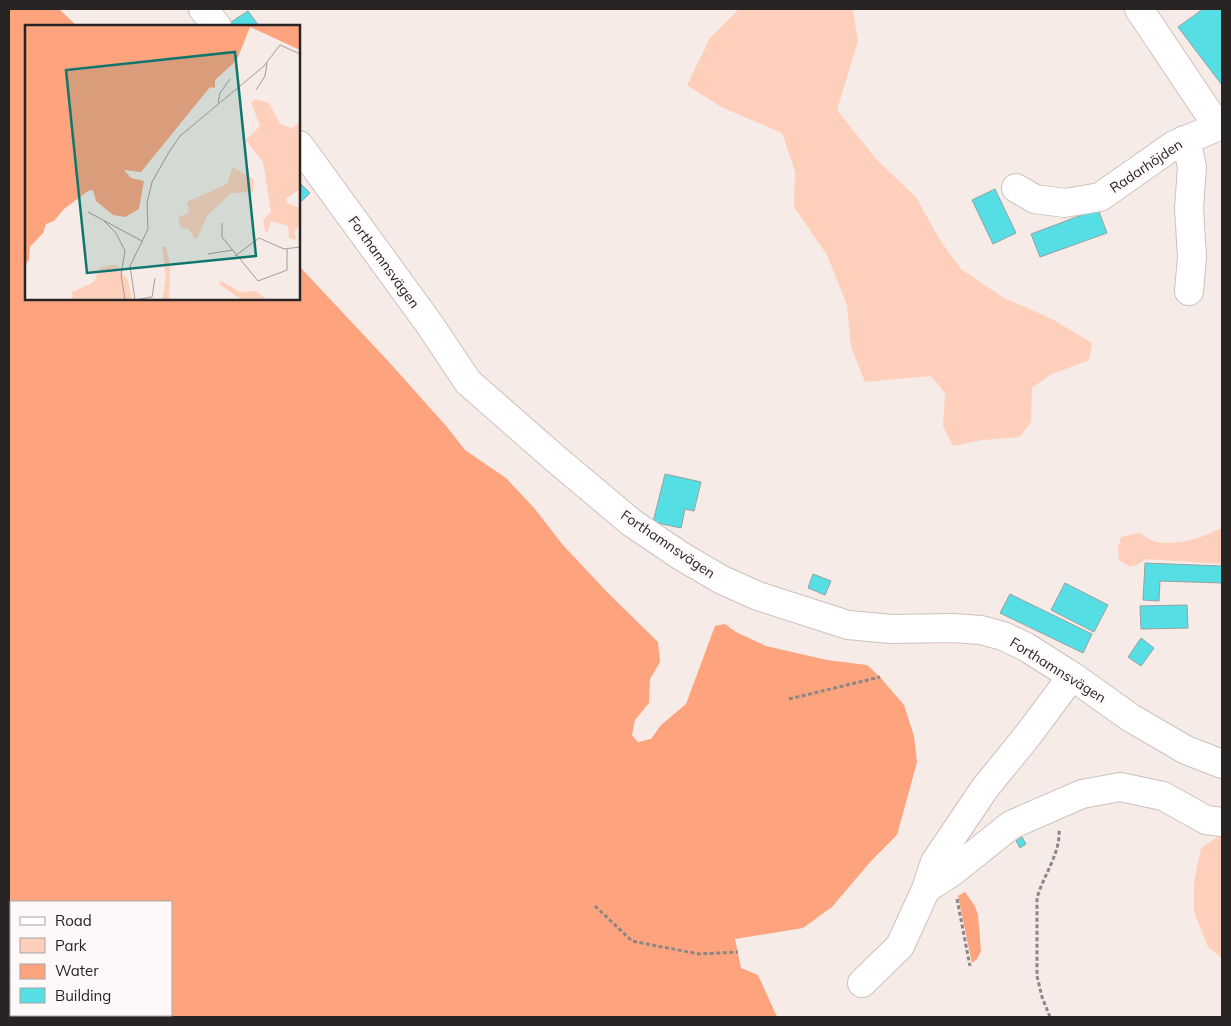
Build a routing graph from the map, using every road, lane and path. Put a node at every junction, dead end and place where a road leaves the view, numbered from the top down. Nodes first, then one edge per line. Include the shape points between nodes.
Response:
1 (203, 9) edge
2 (1138, 9) edge
3 (216, 25) edge
4 (1220, 126) edge
5 (1184, 140) junction
6 (300, 146) edge
7 (1016, 188) dead end
8 (1189, 291) dead end
9 (1072, 676) junction
10 (880, 677) dead end
11 (789, 699) dead end
12 (1222, 764) edge
13 (1054, 806) junction
14 (1222, 822) edge
15 (926, 889) junction
16 (956, 890) dead end
17 (596, 906) dead end
18 (738, 952) dead end
19 (970, 966) dead end
20 (862, 983) dead end
21 (1050, 1017) edge

1 - 3 lane
2 - 4 lane, Radarhöjden
4 - 5 lane, Radarhöjden
5 - 7 lane, Radarhöjden via 1100,197 1065,203 1035,199
5 - 8 lane via 1192,167
6 - 9 lane, Forthamnsvägen via 468,382 632,523 722,580 758,596 848,625 891,630 981,630 1018,643
9 - 12 lane, Forthamnsvägen via 1186,750
9 - 15 lane via 984,788 935,862
10 - 11 path
13 - 14 lane via 1082,794 1120,787 1163,796 1206,820
13 - 15 lane via 1011,825
13 - 21 path via 1060,836 1037,898 1038,976
15 - 20 lane via 900,946
16 - 19 path
17 - 18 path via 632,941 700,954

